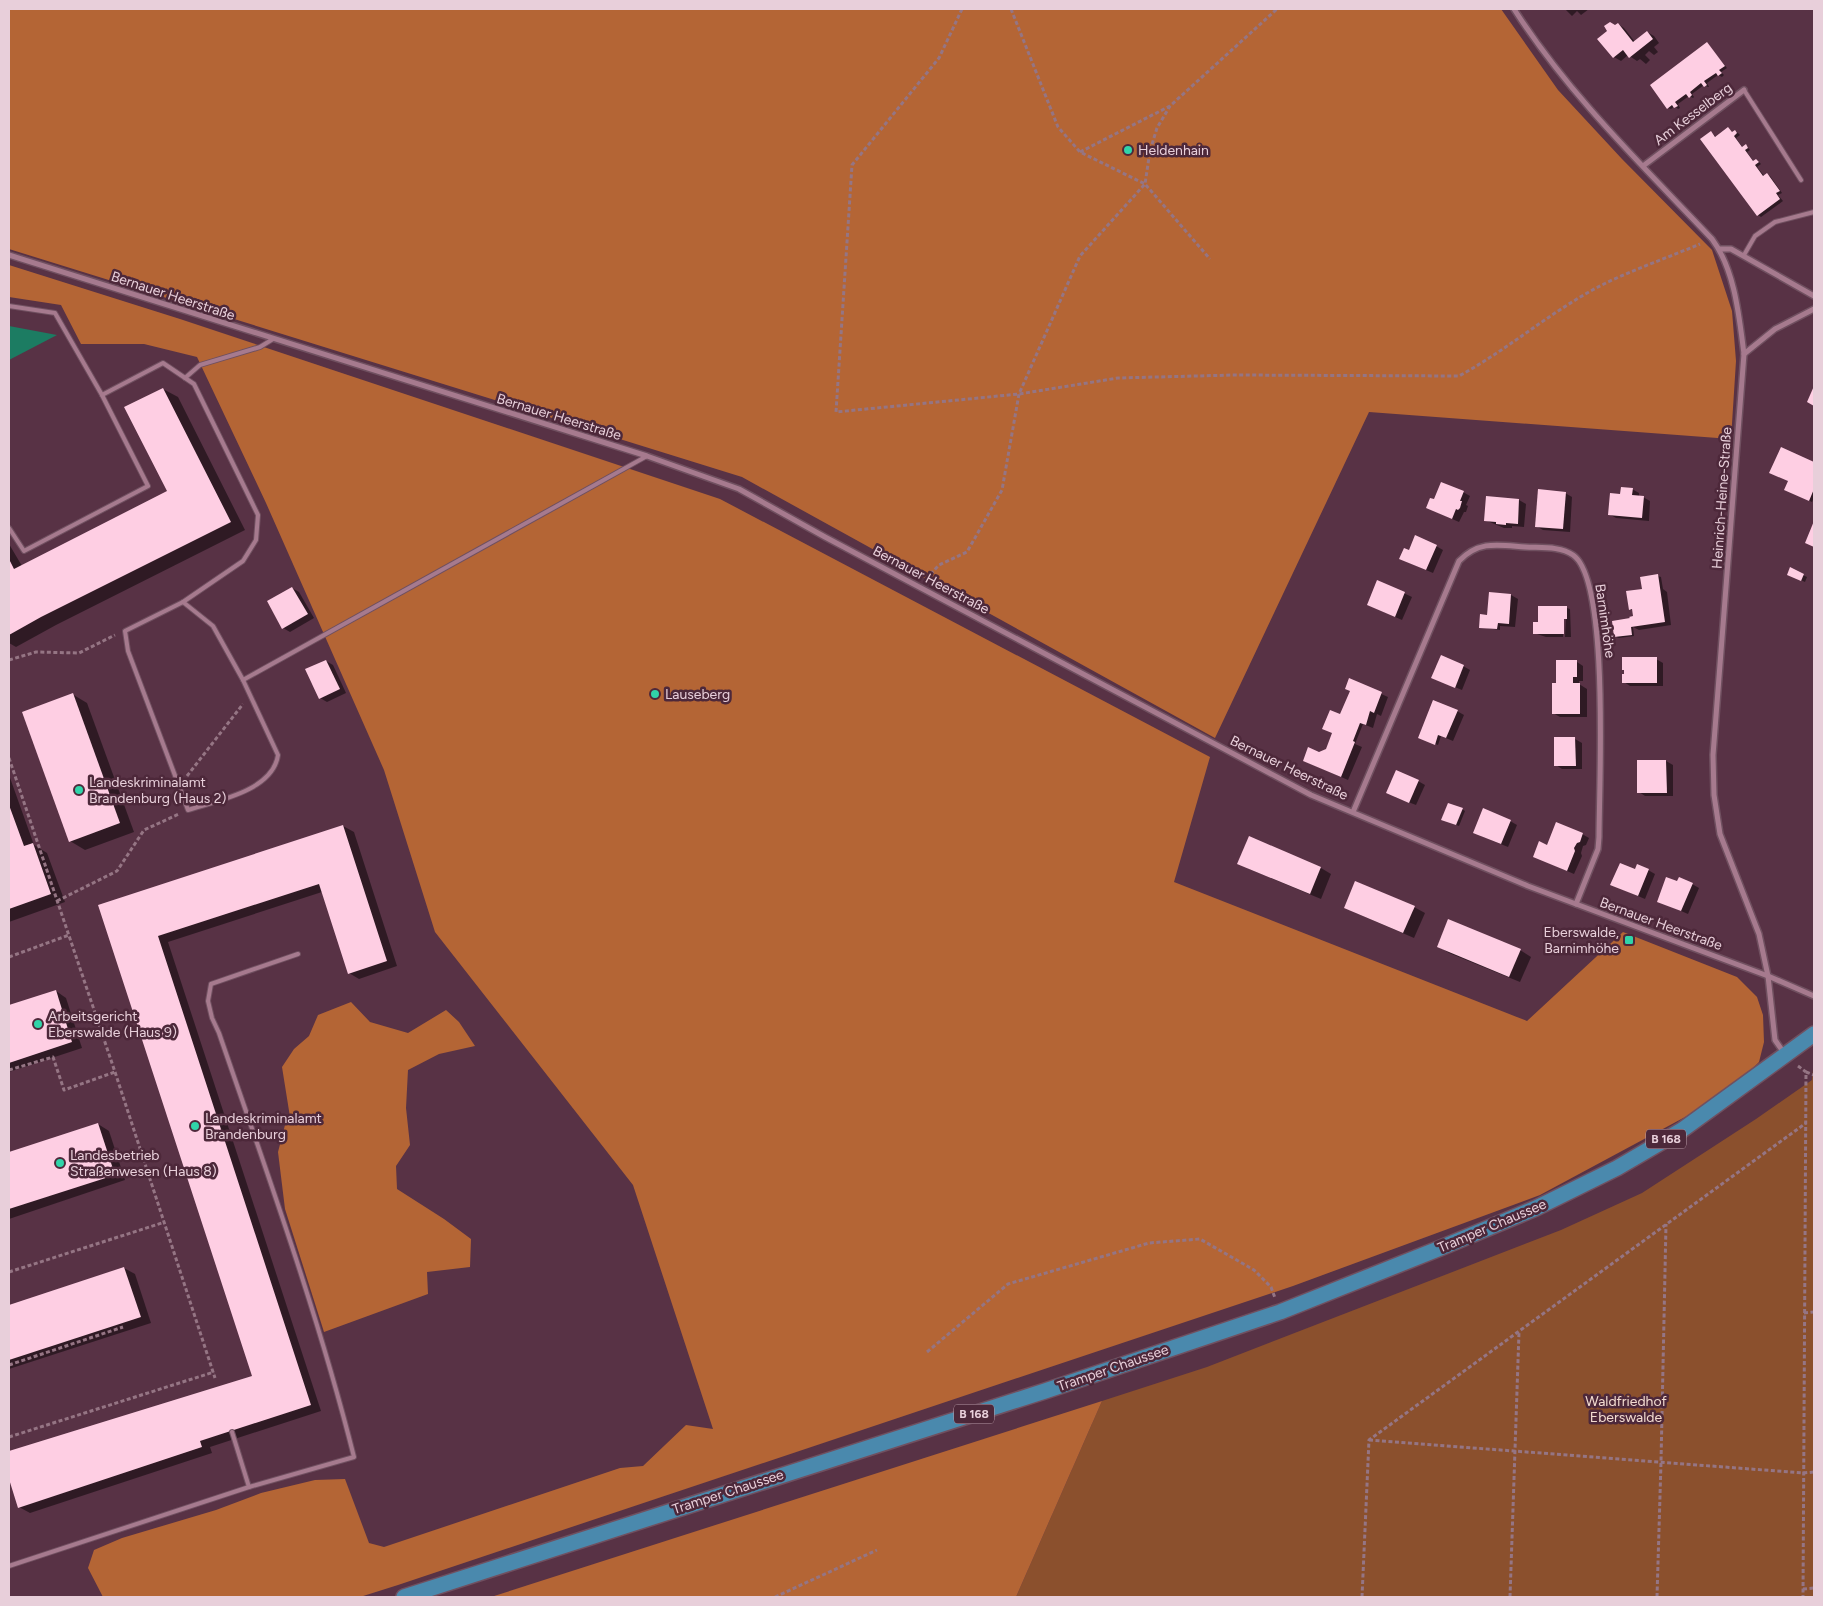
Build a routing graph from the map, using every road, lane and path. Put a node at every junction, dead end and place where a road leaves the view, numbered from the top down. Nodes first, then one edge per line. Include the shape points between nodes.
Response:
1 (962, 9) edge
2 (1011, 9) edge
3 (1277, 9) edge
4 (1514, 9) edge
5 (1744, 90) joint
6 (1170, 106) junction
7 (1080, 152) junction
8 (1642, 166) junction
9 (1801, 180) dead end
10 (1145, 184) junction
11 (1814, 212) edge
12 (1712, 239) junction
13 (1720, 249) junction
14 (1744, 255) junction
15 (9, 256) edge
16 (1210, 259) dead end
17 (1814, 296) edge
18 (9, 306) edge
19 (1814, 310) edge
20 (273, 339) junction
21 (1744, 354) junction
22 (185, 378) junction
23 (1019, 394) junction
24 (102, 395) junction
25 (647, 456) junction
26 (9, 528) edge
27 (930, 575) dead end
28 (183, 602) junction
29 (125, 631) junction
30 (9, 660) edge
31 (243, 680) junction
32 (250, 694) junction
33 (9, 758) edge
34 (179, 787) junction
35 (188, 810) junction
36 (1353, 812) junction
37 (58, 901) junction
38 (1576, 904) junction
39 (69, 935) junction
40 (298, 954) dead end
41 (9, 957) edge
42 (1768, 976) junction
43 (1814, 996) edge
44 (1814, 1034) edge
45 (1786, 1056) junction
46 (9, 1070) edge
47 (115, 1072) junction
48 (1806, 1072) junction
49 (1814, 1075) edge
50 (1806, 1123) junction
51 (165, 1222) junction
52 (1666, 1224) junction
53 (9, 1272) edge
54 (1280, 1312) junction
55 (1814, 1312) edge
56 (1804, 1313) junction
57 (123, 1327) dead end
58 (1519, 1331) junction
59 (927, 1352) dead end
60 (9, 1365) edge
61 (214, 1372) junction
62 (216, 1378) dead end
63 (232, 1432) dead end
64 (9, 1437) edge
65 (1369, 1440) junction
66 (1516, 1451) junction
67 (1661, 1462) junction
68 (1814, 1472) edge
69 (1803, 1473) junction
70 (249, 1487) junction
71 (877, 1550) dead end
72 (9, 1566) edge
73 (1814, 1588) edge
74 (1803, 1590) junction
75 (404, 1597) edge
76 (775, 1597) edge
77 (1362, 1597) edge
78 (1510, 1597) edge
79 (1656, 1597) edge
80 (1803, 1597) edge

1 - 23 path via 939,58 852,165 836,412
2 - 7 path via 1058,127
3 - 6 path
4 - 8 street, Heinrich-Heine-Straße via 1574,92
5 - 8 street, Am Kesselberg
5 - 9 lane, Am Kesselberg
6 - 7 path
6 - 10 path via 1157,128
7 - 10 path
8 - 12 street, Heinrich-Heine-Straße
10 - 16 path
10 - 23 path via 1080,256
11 - 14 lane via 1775,222 1755,236
12 - 13 street, Heinrich-Heine-Straße
12 - 23 path via 1598,287 1459,376 1118,378
13 - 14 street via 1731,249
13 - 21 street, Heinrich-Heine-Straße via 1736,298
14 - 17 street
15 - 20 street, Bernauer Heerstraße
18 - 24 lane via 55,313
19 - 21 street via 1775,329
20 - 22 lane via 260,347 200,365
20 - 25 street, Bernauer Heerstraße
21 - 42 street, Heinrich-Heine-Straße via 1713,754 1714,795 1720,834 1759,934
22 - 24 lane via 163,363
22 - 28 lane via 194,384 258,515 256,540 243,561
23 - 27 path via 1002,490 967,552 939,565
24 - 26 lane via 148,486 24,551
25 - 31 lane
25 - 36 street, Bernauer Heerstraße via 739,489 1311,795
28 - 29 lane
28 - 31 lane via 213,626
29 - 30 path via 79,653 36,652
29 - 34 lane via 128,651
31 - 32 lane
32 - 34 path
32 - 35 lane via 278,755 277,762 262,781 242,793
33 - 37 path
34 - 35 lane
35 - 37 path via 144,830 117,871
36 - 38 street, Bernauer Heerstraße
36 - 38 street, Barnimhöhe via 1459,561 1468,551 1486,545 1557,548 1574,555 1586,572 1592,590 1600,666 1598,849
37 - 39 path
38 - 42 street, Bernauer Heerstraße
39 - 41 path
39 - 47 path
40 - 70 lane via 211,984 208,1001 296,1255 354,1457
42 - 43 street, Bernauer Heerstraße
42 - 45 street, Heinrich-Heine-Straße via 1775,1040
44 - 45 main road, B 168
45 - 48 path
45 - 54 main road, Tramper Chaussee / B 168 via 1682,1130 1608,1172 1536,1208
46 - 47 path via 53,1057 64,1090
47 - 51 path
48 - 49 path
48 - 50 path
50 - 52 path
50 - 56 path
51 - 53 path
51 - 61 path
52 - 58 path
52 - 67 path
54 - 59 path via 1271,1287 1254,1270 1200,1239 1149,1243 1008,1284
54 - 75 main road, Tramper Chaussee / B 168
55 - 56 path
56 - 69 path
57 - 60 path
58 - 65 path
58 - 66 path
61 - 62 path
61 - 64 path
63 - 70 lane
65 - 66 path
65 - 77 path
66 - 67 path
66 - 78 path
67 - 69 path
67 - 79 path
68 - 69 path
69 - 74 path
70 - 72 lane
71 - 76 path
73 - 74 path
74 - 80 path

